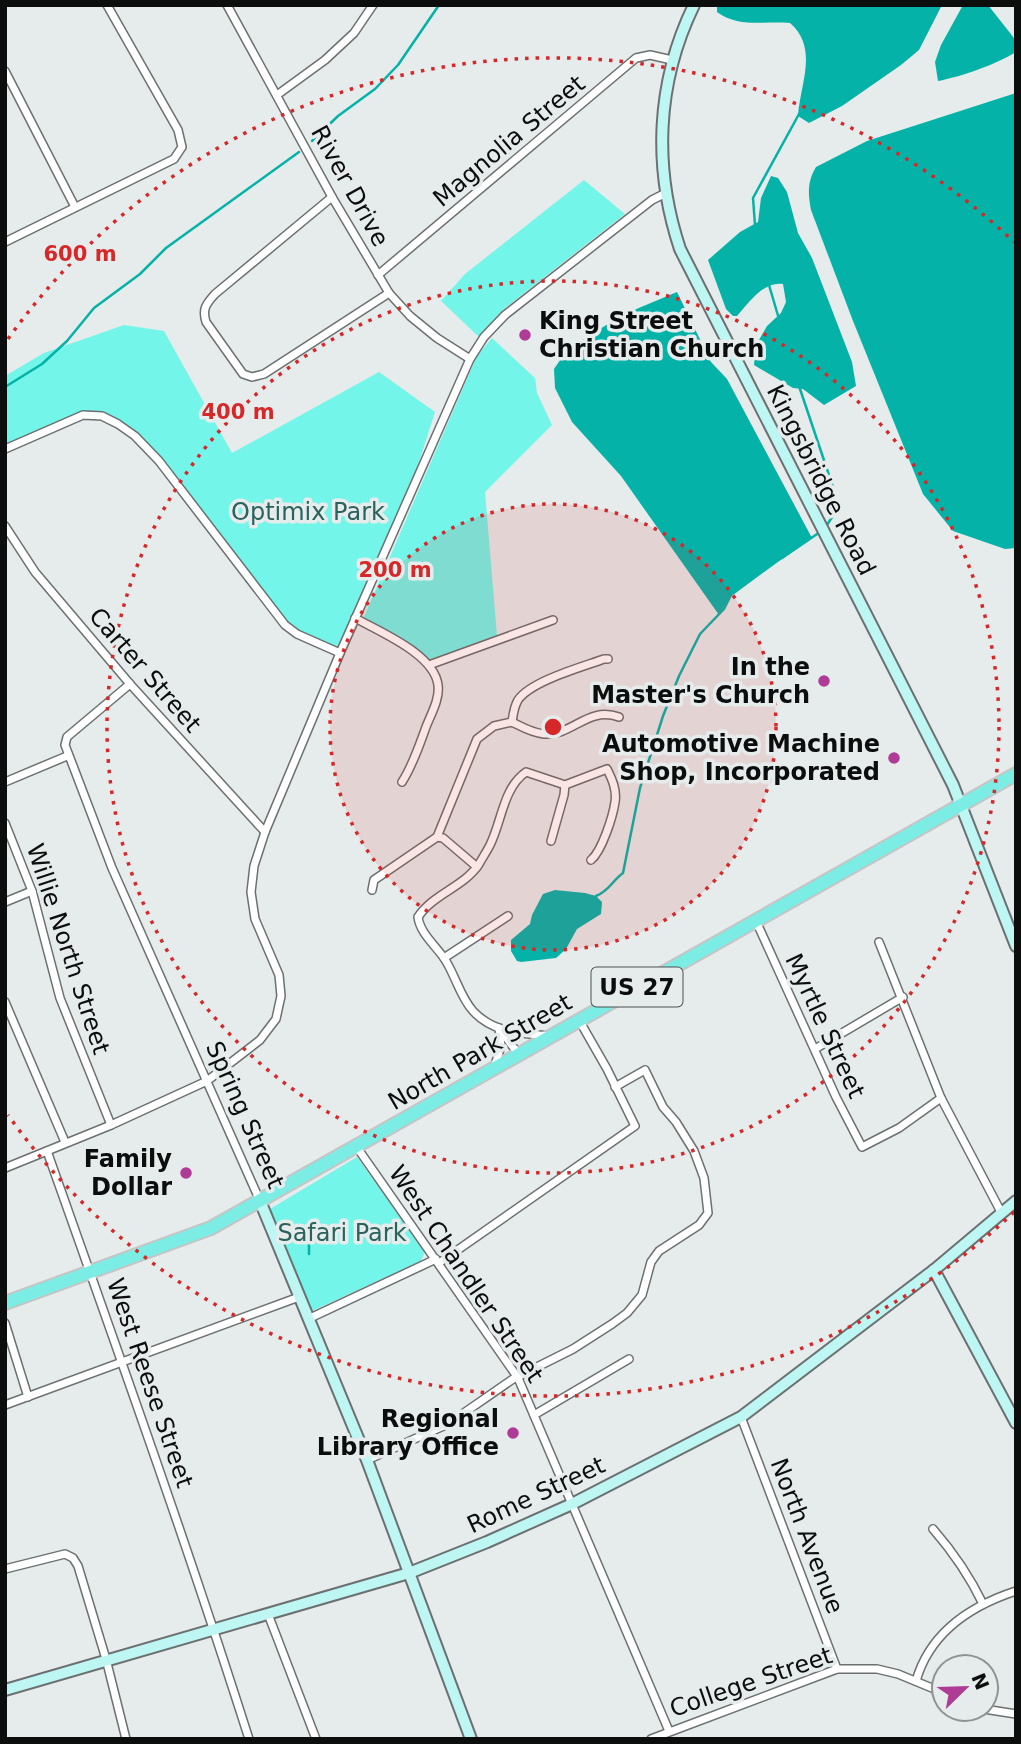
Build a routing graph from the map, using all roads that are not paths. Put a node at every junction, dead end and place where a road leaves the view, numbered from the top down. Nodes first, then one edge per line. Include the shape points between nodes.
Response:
1 (107, 5) edge
2 (227, 5) edge
3 (373, 5) edge
4 (694, 5) edge
5 (672, 60) junction
6 (5, 71) edge
7 (277, 95) junction
8 (666, 193) junction
9 (332, 197) junction
10 (75, 207) junction
11 (5, 242) edge
12 (378, 275) junction
13 (389, 293) junction
14 (470, 359) junction
15 (5, 449) edge
16 (5, 526) edge
17 (355, 618) junction
18 (553, 621) dead end
19 (340, 653) junction
20 (608, 659) dead end
21 (429, 665) junction
22 (130, 684) junction
23 (620, 717) dead end
24 (512, 722) junction
25 (68, 756) junction
26 (1016, 774) edge
27 (5, 782) edge
28 (402, 782) dead end
29 (565, 785) junction
30 (961, 804) junction
31 (5, 823) edge
32 (265, 832) junction
33 (437, 837) junction
34 (551, 841) dead end
35 (591, 860) dead end
36 (477, 867) junction
37 (372, 890) dead end
38 (32, 891) junction
39 (5, 902) edge
40 (508, 916) dead end
41 (756, 921) junction
42 (1013, 931) edge
43 (879, 942) dead end
44 (1016, 946) edge
45 (444, 958) junction
46 (903, 998) junction
47 (5, 1002) edge
48 (579, 1020) junction
49 (499, 1028) junction
50 (551, 1036) junction
51 (815, 1049) junction
52 (519, 1055) junction
53 (494, 1068) junction
54 (207, 1082) junction
55 (615, 1087) junction
56 (941, 1098) junction
57 (111, 1125) junction
58 (65, 1142) junction
59 (356, 1146) junction
60 (47, 1151) junction
61 (5, 1168) edge
62 (1016, 1200) edge
63 (260, 1201) junction
64 (1001, 1212) junction
65 (437, 1261) junction
66 (934, 1270) junction
67 (91, 1272) junction
68 (299, 1297) junction
69 (5, 1303) edge
70 (308, 1319) junction
71 (5, 1323) edge
72 (629, 1359) dead end
73 (123, 1362) junction
74 (518, 1378) junction
75 (28, 1397) junction
76 (5, 1405) edge
77 (534, 1415) junction
78 (741, 1417) junction
79 (1016, 1423) edge
80 (366, 1460) junction
81 (572, 1504) junction
82 (933, 1529) dead end
83 (5, 1569) edge
84 (408, 1573) junction
85 (1016, 1591) edge
86 (983, 1604) junction
87 (268, 1614) junction
88 (214, 1629) junction
89 (106, 1659) junction
90 (837, 1669) junction
91 (916, 1681) junction
92 (6, 1687) edge
93 (930, 1687) edge
94 (669, 1731) junction
95 (126, 1739) edge
96 (248, 1739) edge
97 (316, 1739) edge
98 (471, 1739) edge
99 (651, 1739) edge

1 - 10 street via 178,130 182,147 174,159
2 - 7 street, River Drive
3 - 7 street via 354,33
4 - 5 street, Kingsbridge Road
5 - 8 street, Kingsbridge Road via 662,117
5 - 12 street, Magnolia Street via 650,55 636,58
6 - 10 street
7 - 9 street, River Drive
8 - 14 street via 505,315
8 - 30 street, Kingsbridge Road via 671,223 687,264
9 - 12 street, River Drive
9 - 13 street via 215,294 205,305 205,322 243,374 252,377 264,374
10 - 11 street
12 - 13 street, River Drive
13 - 14 street, River Drive via 410,316
14 - 17 street
15 - 19 street via 83,415 102,416 118,424 159,461 285,625
16 - 22 street, Carter Street via 35,572
17 - 19 street
17 - 21 street
18 - 21 street
19 - 32 street
20 - 24 street via 534,686 519,698
21 - 28 street via 438,685 436,703
22 - 25 street via 67,737
22 - 32 street, Carter Street
23 - 24 street via 605,712 546,734
24 - 33 street via 494,726 477,739
25 - 27 street
25 - 54 street, Spring Street
26 - 30 main road, US 27
29 - 34 street
29 - 35 street via 607,769 614,785 616,801
29 - 36 street via 526,772 520,777
30 - 41 main road, North Park Street / US 27
30 - 42 street, Kingsbridge Road
31 - 38 street, Willie North Street
32 - 54 street via 251,892 255,919 279,975 276,1019 260,1040
33 - 36 street
33 - 37 street via 373,880
36 - 45 street via 418,917
38 - 39 street
38 - 57 street, Willie North Street via 60,998
40 - 45 street
41 - 48 main road, North Park Street / US 27
41 - 51 street, Myrtle Street
42 - 44 street, Kingsbridge Road
43 - 46 street
45 - 49 street via 473,1012
46 - 51 street
46 - 56 street
47 - 58 street
48 - 50 main road, North Park Street / US 27
48 - 55 street
49 - 50 street via 519,1035
49 - 52 street
49 - 53 street via 501,1046
50 - 52 main road, North Park Street / US 27
51 - 56 street, Myrtle Street via 862,1147
52 - 53 main road, North Park Street / US 27
53 - 59 main road, North Park Street / US 27
54 - 57 street
54 - 63 street, Spring Street
55 - 65 street via 635,1126
55 - 74 street via 645,1070 663,1107 694,1151 704,1178 708,1213 699,1225 659,1251 651,1262 642,1296 627,1312 573,1349
56 - 64 street
57 - 58 street
58 - 60 street
59 - 63 main road, North Park Street / US 27
59 - 65 street, West Chandler Street
60 - 61 street
60 - 67 street, West Reese Street
62 - 64 street, Rome Street
63 - 67 main road, North Park Street / US 27 via 211,1228
63 - 68 street, Spring Street
64 - 66 street, Rome Street
65 - 70 street
65 - 74 street, West Chandler Street
66 - 78 street, Rome Street
66 - 79 street
67 - 69 main road, North Park Street / US 27
67 - 73 street, West Reese Street
68 - 70 street, Spring Street
68 - 73 street
70 - 80 street, Spring Street
71 - 75 street
72 - 77 street
73 - 75 street
73 - 88 street, West Reese Street
74 - 77 street, West Chandler Street
74 - 80 street via 447,1424
75 - 76 street
77 - 81 street, West Chandler Street
78 - 81 street, Rome Street
78 - 90 street, North Avenue
80 - 84 street, Spring Street
81 - 84 street, Rome Street
81 - 94 street, West Chandler Street
82 - 86 street
83 - 89 street via 65,1554 73,1558
84 - 87 street, Rome Street
84 - 98 street, Spring Street
85 - 86 street
86 - 91 street via 944,1631
87 - 88 street, Rome Street
87 - 97 street
88 - 89 street, Rome Street
88 - 96 street, West Reese Street
89 - 92 street, Rome Street
89 - 95 street
90 - 91 street, College Street via 877,1669
90 - 94 street, College Street
91 - 93 street, College Street
94 - 99 street, College Street

